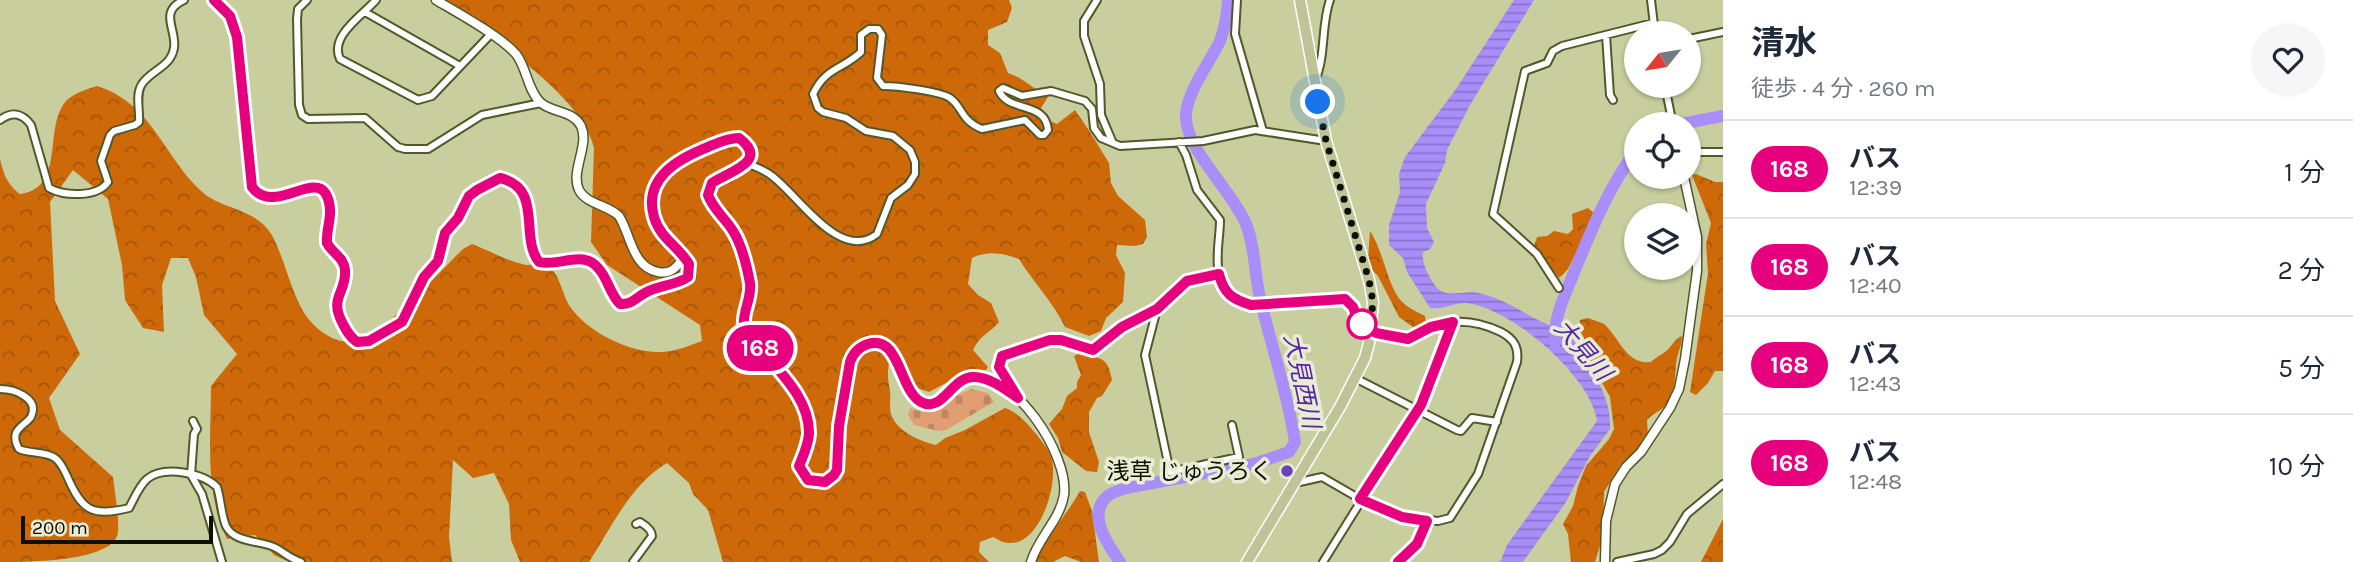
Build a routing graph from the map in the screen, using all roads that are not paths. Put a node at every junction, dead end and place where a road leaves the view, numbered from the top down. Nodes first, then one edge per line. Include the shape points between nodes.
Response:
1 (184, 0) edge
2 (214, 0) edge
3 (307, 0) edge
4 (376, 0) edge
5 (436, 0) edge
6 (1097, 0) edge
7 (1237, 0) edge
8 (1300, 0) edge
9 (1330, 0) edge
10 (1651, 0) edge
11 (365, 12) junction
12 (1653, 21) edge
13 (1624, 30) edge
14 (1723, 32) edge
15 (490, 35) junction
16 (1606, 35) junction
17 (1701, 37) edge
18 (460, 66) junction
19 (1313, 83) junction
20 (1613, 100) dead end
21 (541, 103) junction
22 (0, 120) edge
23 (1263, 131) junction
24 (1112, 141) junction
25 (1326, 141) junction
26 (1181, 142) junction
27 (1701, 152) edge
28 (1723, 152) edge
29 (747, 163) junction
30 (1687, 189) edge
31 (684, 257) junction
32 (1219, 274) junction
33 (1559, 288) dead end
34 (1157, 309) junction
35 (1453, 322) junction
36 (1370, 330) junction
37 (1355, 378) junction
38 (0, 389) edge
39 (1018, 398) junction
40 (1417, 411) junction
41 (193, 421) dead end
42 (1497, 422) junction
43 (1232, 425) dead end
44 (190, 473) junction
45 (1294, 483) junction
46 (1723, 484) edge
47 (1360, 499) junction
48 (1427, 521) junction
49 (636, 524) dead end
50 (222, 562) edge
51 (301, 562) edge
52 (633, 562) edge
53 (1031, 562) edge
54 (1247, 562) edge
55 (1324, 562) edge
56 (1398, 562) edge
57 (1605, 562) edge
58 (1617, 562) edge

1 - 22 street via 171,12 171,57 141,84 138,122 110,135 101,160 108,177 95,193 49,188 31,125 15,114
2 - 31 street via 230,16 237,37 252,187 270,198 306,187 325,195 330,208 327,243 345,268 337,309 357,342 369,341 402,322 424,277 438,261 445,233 469,196 500,178 517,186 528,204 533,253 539,262 578,259 594,263 620,304 686,279 690,268
3 - 21 street via 296,19 299,105 308,119 365,118 398,147 428,149 482,115
4 - 11 street
5 - 15 street
6 - 24 street via 1084,21 1084,36 1100,84 1101,116
7 - 23 street via 1235,34
8 - 19 main road
9 - 19 street via 1319,73
10 - 12 street
11 - 18 street
11 - 18 street via 340,39 340,59 418,100 432,96
13 - 16 street
14 - 17 street
15 - 18 street
15 - 21 street via 516,54
16 - 20 street
16 - 33 street via 1557,48 1547,64 1525,71 1493,215 1532,249
19 - 25 main road
21 - 31 street via 579,124 579,189 589,200 619,216 643,267 666,273
23 - 25 street
23 - 26 street
24 - 26 street via 1120,146
24 - 29 street via 1097,133 1089,105 1058,92 1022,96 1006,88 999,91 1010,103 1040,114 1048,127 1040,135 1025,120 982,129 967,120 952,99 939,93 883,86 877,78 882,35 878,29 869,29 862,35 861,52 833,68 813,94 823,112 846,118 866,131 893,136 910,150 915,174 891,198 877,234 859,242 844,239 771,174
25 - 36 main road via 1369,280 1373,302
26 - 32 street via 1196,190 1220,220
27 - 28 street
29 - 31 street via 748,146 732,138 683,158 662,175 652,198 654,215 664,239
29 - 39 street via 712,183 708,195 733,230 743,257 750,290 744,327 803,407 809,433 799,466 805,477 818,483 834,475 850,362 854,352 868,344 880,343 889,349 911,394 925,404 941,400 969,377 988,380
30 - 57 street via 1697,237 1697,271 1679,389 1642,452 1615,484 1606,521
32 - 34 street via 1187,281
32 - 36 street via 1226,293 1251,305 1345,299
34 - 39 street via 1122,327 1093,350 1050,340 1002,356 999,367
34 - 43 street via 1145,355 1170,472 1239,457
35 - 36 street via 1408,339
35 - 40 street
35 - 42 street via 1467,320 1489,326 1517,346 1517,362
36 - 37 main road via 1365,358
37 - 40 street
37 - 45 main road
38 - 44 street via 20,393 32,405 29,421 16,434 17,447 57,459 80,502 91,511 129,508 153,475
39 - 53 street via 1051,443 1065,486 1060,511
40 - 42 street via 1461,431 1472,418
40 - 47 street
41 - 44 street via 197,429
42 - 48 street via 1478,474 1453,515
44 - 50 street via 202,494
44 - 51 street via 217,487 229,531
45 - 47 street via 1322,477
45 - 54 main road
46 - 58 street via 1687,514 1662,550
47 - 48 street via 1402,517
47 - 55 street
48 - 56 street via 1417,544
49 - 52 street via 643,524 652,536

